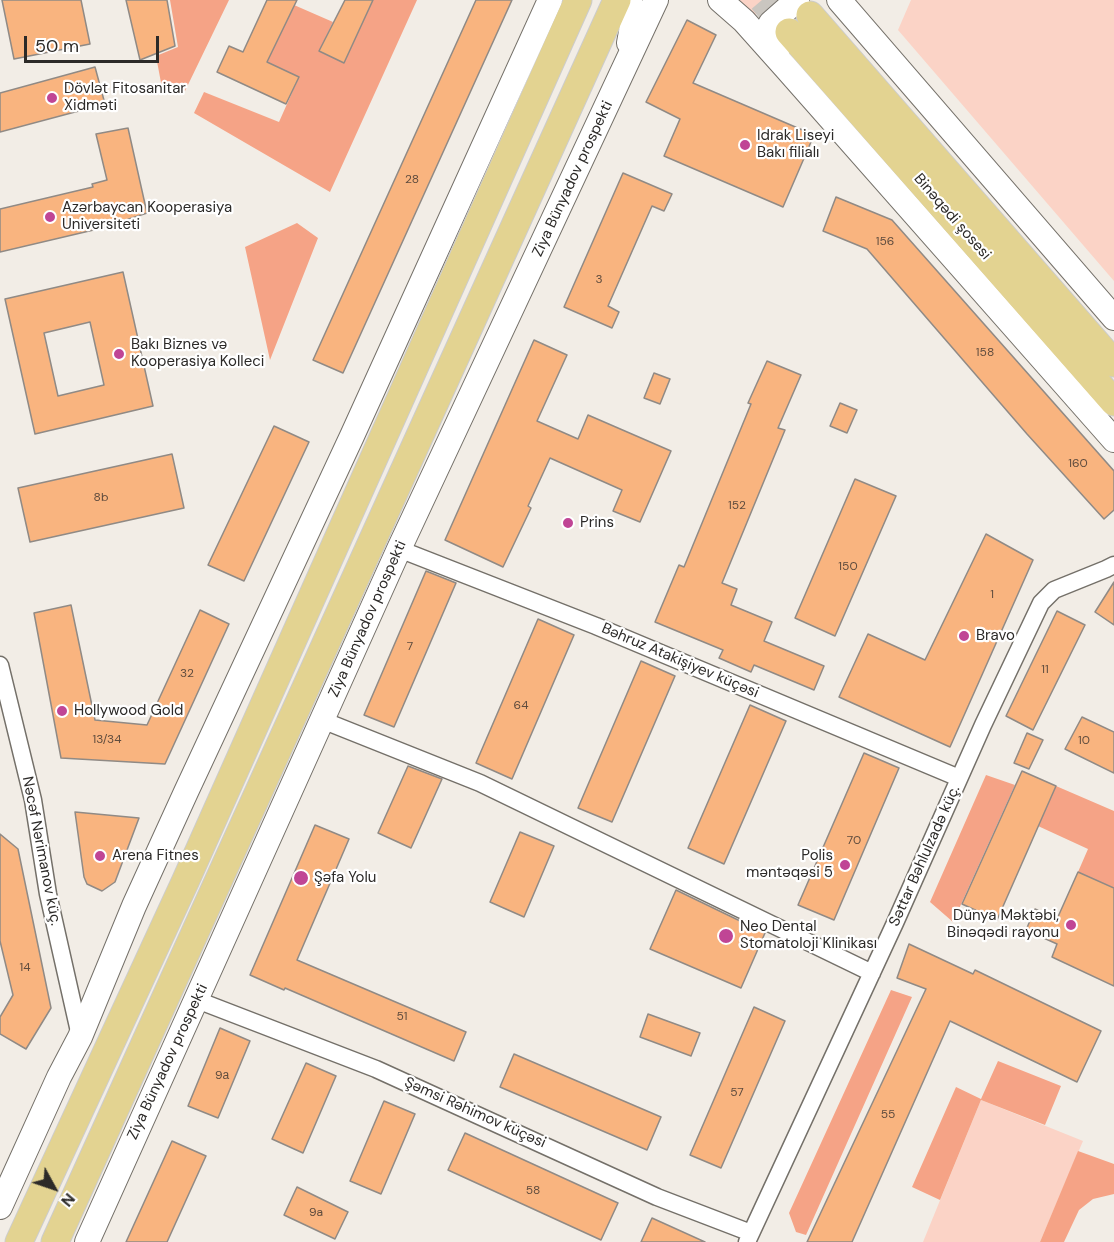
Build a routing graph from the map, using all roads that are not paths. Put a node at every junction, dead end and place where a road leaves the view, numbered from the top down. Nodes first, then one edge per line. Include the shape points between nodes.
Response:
1 (544, 0) edge
2 (550, 0) edge
3 (556, 0) edge
4 (578, 0) edge
5 (617, 0) edge
6 (630, 0) edge
7 (656, 0) edge
8 (720, 0) edge
9 (841, 4) edge
10 (799, 16) edge
11 (540, 24) junction
12 (786, 68) junction
13 (620, 77) junction
14 (1114, 318) edge
15 (1114, 363) edge
16 (1114, 402) edge
17 (1114, 440) edge
18 (399, 549) junction
19 (1112, 568) edge
20 (0, 665) edge
21 (322, 720) junction
22 (959, 778) junction
23 (872, 973) junction
24 (197, 1000) junction
25 (80, 1037) junction
26 (0, 1207) edge
27 (749, 1238) edge
28 (19, 1242) edge
29 (54, 1242) edge
30 (87, 1242) edge

1 - 11 main road
2 - 11 main road
3 - 11 main road
4 - 28 main road via 185,882
5 - 29 main road, Ziya Bünyadov prospekti
6 - 13 main road via 633,21
7 - 13 main road, Ziya Bünyadov prospekti
8 - 12 main road
9 - 14 main road
10 - 12 main road via 771,23 767,34
10 - 15 main road, Binəqədi şosesi
10 - 16 main road, Binəqədi şosesi
11 - 25 main road via 134,906
12 - 17 main road
13 - 18 main road, Ziya Bünyadov prospekti
18 - 21 main road, Ziya Bünyadov prospekti
18 - 22 street, Bəhruz Atakişiyev küçəsi via 618,635
19 - 22 street, Səttar Bəhlulzadə küç. via 1054,590 1041,603
20 - 25 street, Nəcəf Nərimanov küç. via 33,801 48,894
21 - 23 street via 480,783
21 - 24 main road, Ziya Bünyadov prospekti
22 - 23 street, Səttar Bəhlulzadə küç.
23 - 27 street, Səttar Bəhlulzadə küç.
24 - 27 street, Şəmsi Rəhimov küçəsi via 376,1069
24 - 30 main road, Ziya Bünyadov prospekti
25 - 26 main road

